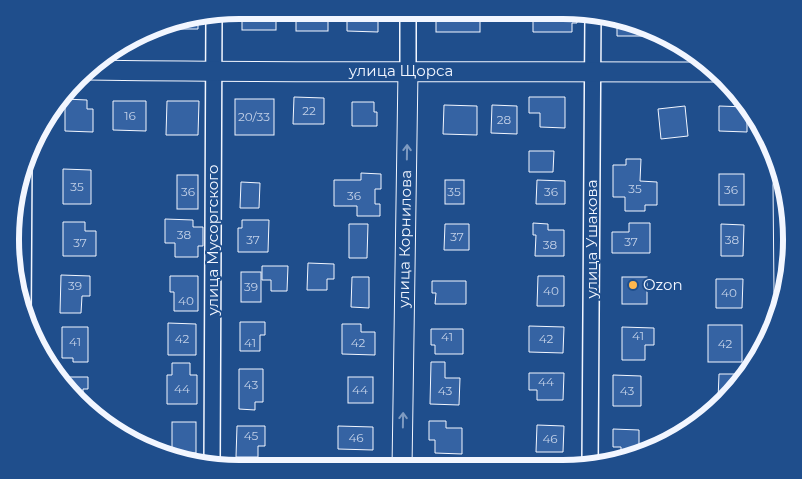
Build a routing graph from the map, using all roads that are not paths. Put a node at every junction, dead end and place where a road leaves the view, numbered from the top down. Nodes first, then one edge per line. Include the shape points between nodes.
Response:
1 (408, 19) edge
2 (214, 21) edge
3 (593, 21) edge
4 (98, 70) edge
5 (408, 71) junction
6 (214, 72) junction
7 (592, 72) junction
8 (706, 72) edge
9 (24, 192) edge
10 (23, 284) edge
11 (212, 458) edge
12 (590, 458) edge
13 (402, 460) edge

1 - 5 street, улица Корнилова
2 - 6 street, улица Мусоргского
3 - 7 street, улица Ушакова
4 - 6 street, улица Щорса
5 - 6 street, улица Щорса
5 - 7 street, улица Щорса
13 -> 5 street, улица Корнилова
6 - 11 street, улица Мусоргского
7 - 8 street, улица Щорса
7 - 12 street, улица Ушакова
9 - 10 street

